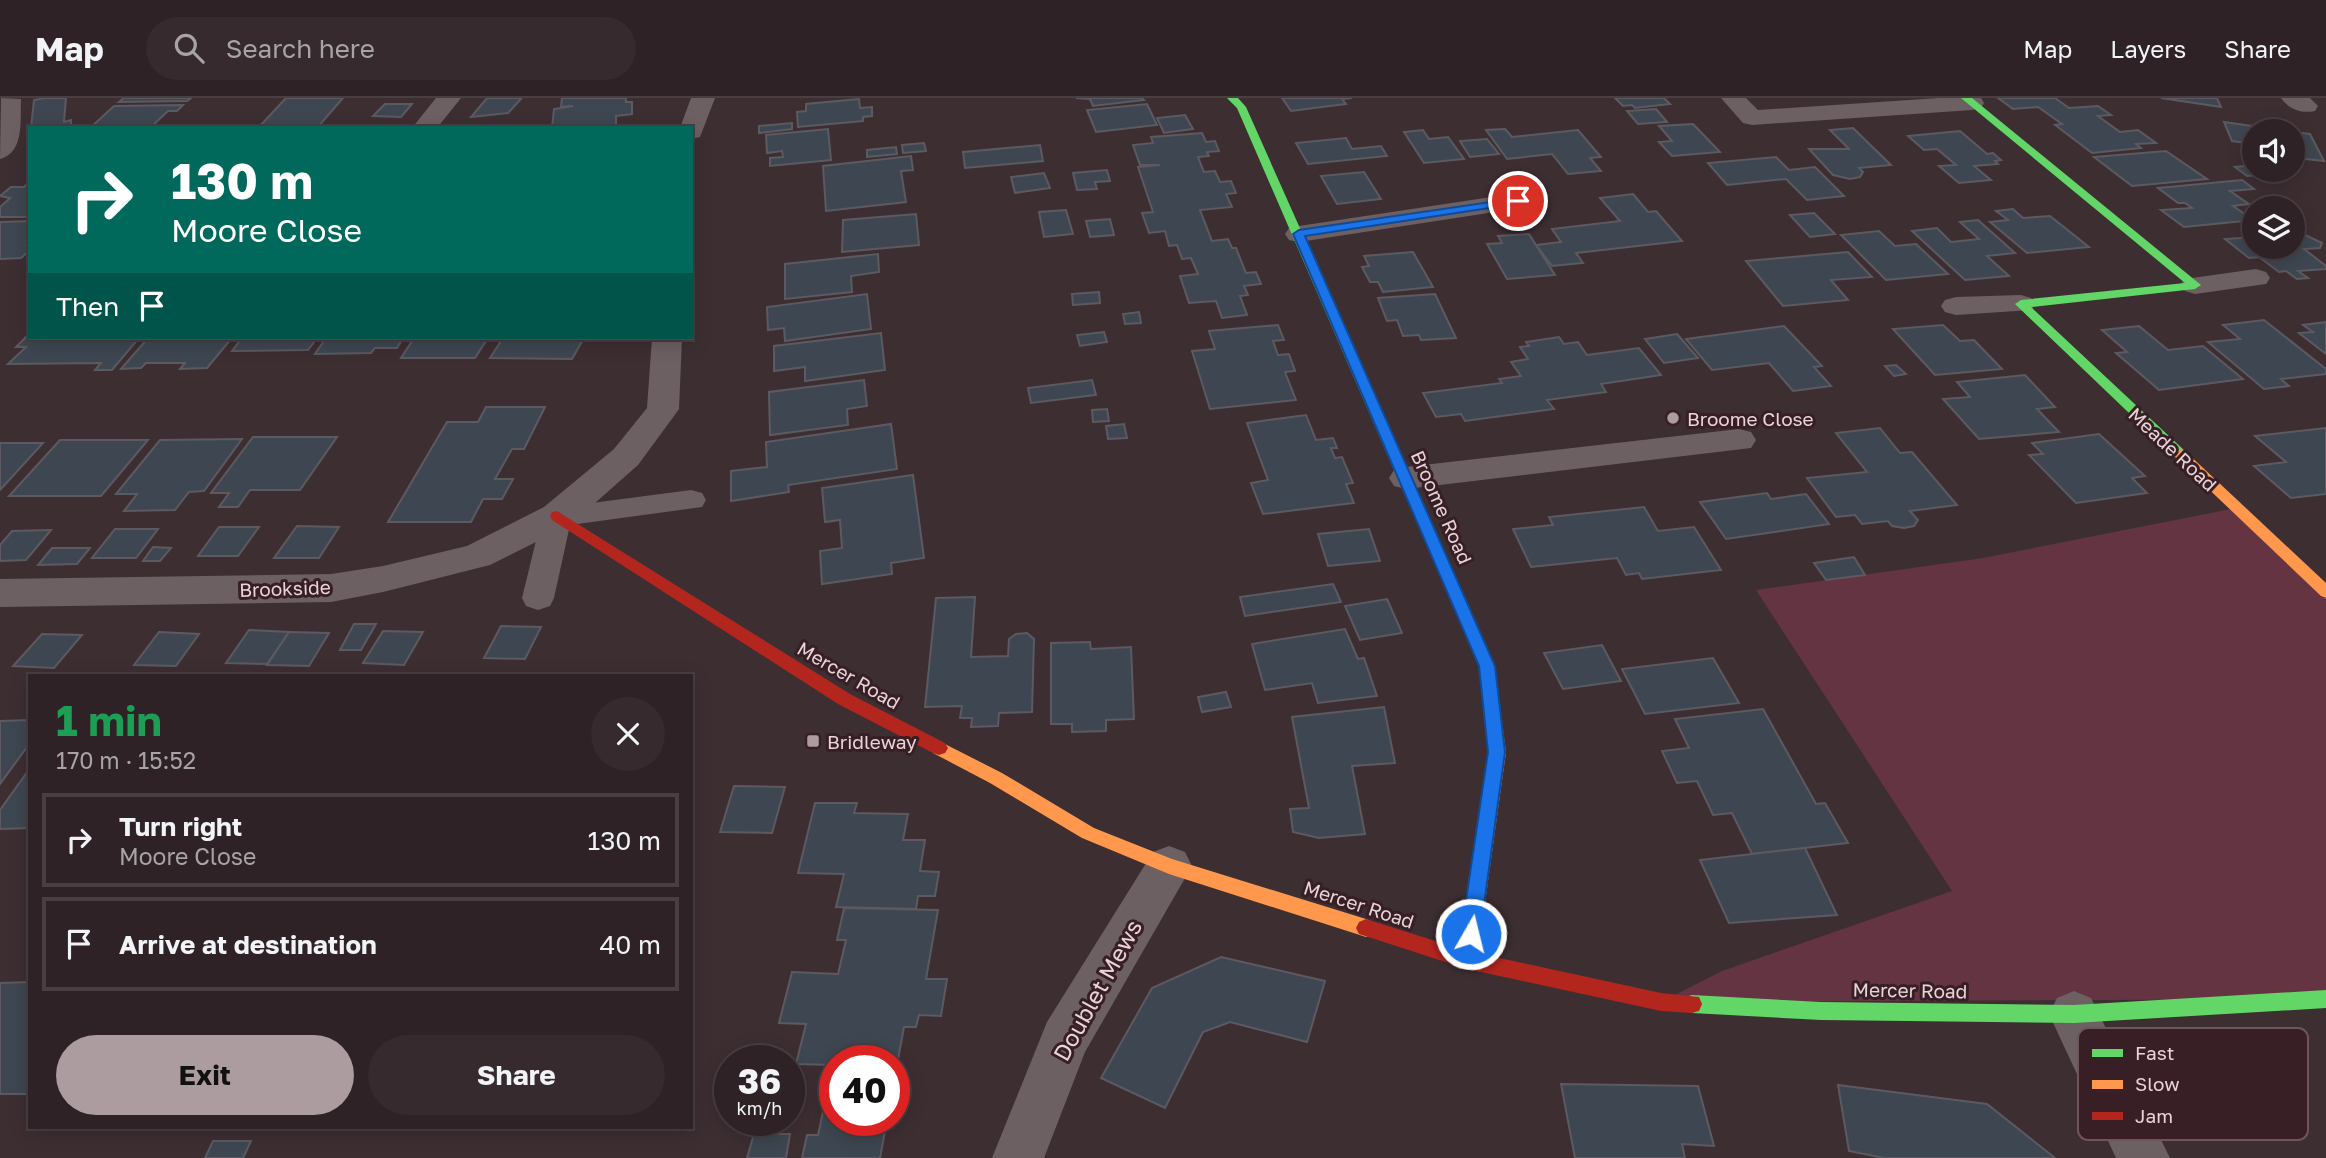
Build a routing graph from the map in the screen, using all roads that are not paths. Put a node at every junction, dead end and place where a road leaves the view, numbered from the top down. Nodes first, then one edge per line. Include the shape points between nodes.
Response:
1 (449, 98) edge
2 (703, 98) edge
3 (1232, 98) edge
4 (1732, 98) edge
5 (11, 99) edge
6 (1969, 100) edge
7 (1752, 118) junction
8 (426, 126) edge
9 (693, 126) edge
10 (1772, 138) dead end
11 (0, 152) edge
12 (1518, 201) dead end
13 (1299, 234) junction
14 (2256, 278) dead end
15 (2195, 285) junction
16 (2021, 304) junction
17 (1956, 306) dead end
18 (667, 340) edge
19 (1739, 440) dead end
20 (1406, 478) junction
21 (691, 500) dead end
22 (557, 516) junction
23 (2326, 592) edge
24 (0, 593) edge
25 (538, 598) dead end
26 (1170, 866) junction
27 (1467, 960) junction
28 (2326, 999) edge
29 (2074, 1014) junction
30 (2081, 1028) edge
31 (2135, 1140) edge
32 (1018, 1158) edge
33 (2144, 1158) edge

1 - 8 street
2 - 9 street
3 - 13 street, Broome Road via 1241,107
4 - 7 street
5 - 11 lane via 7,145
6 - 7 street
6 - 15 street
7 - 10 street
12 - 13 street
13 - 20 street, Broome Road
14 - 15 street
15 - 16 street
16 - 17 street
16 - 23 street, Meade Road
18 - 22 street via 663,409 626,457
19 - 20 street
20 - 27 street, Broome Road via 1487,666 1497,752
21 - 22 lane
22 - 24 street, Brookside via 477,556 331,588
22 - 25 lane
22 - 26 street, Mercer Road via 844,699 996,778 1088,833
26 - 27 street, Mercer Road
26 - 32 street, Doublet Mews via 1065,1039
27 - 29 street, Mercer Road via 1661,1002 1821,1011
28 - 29 street, Mercer Road
29 - 30 street
31 - 33 street

